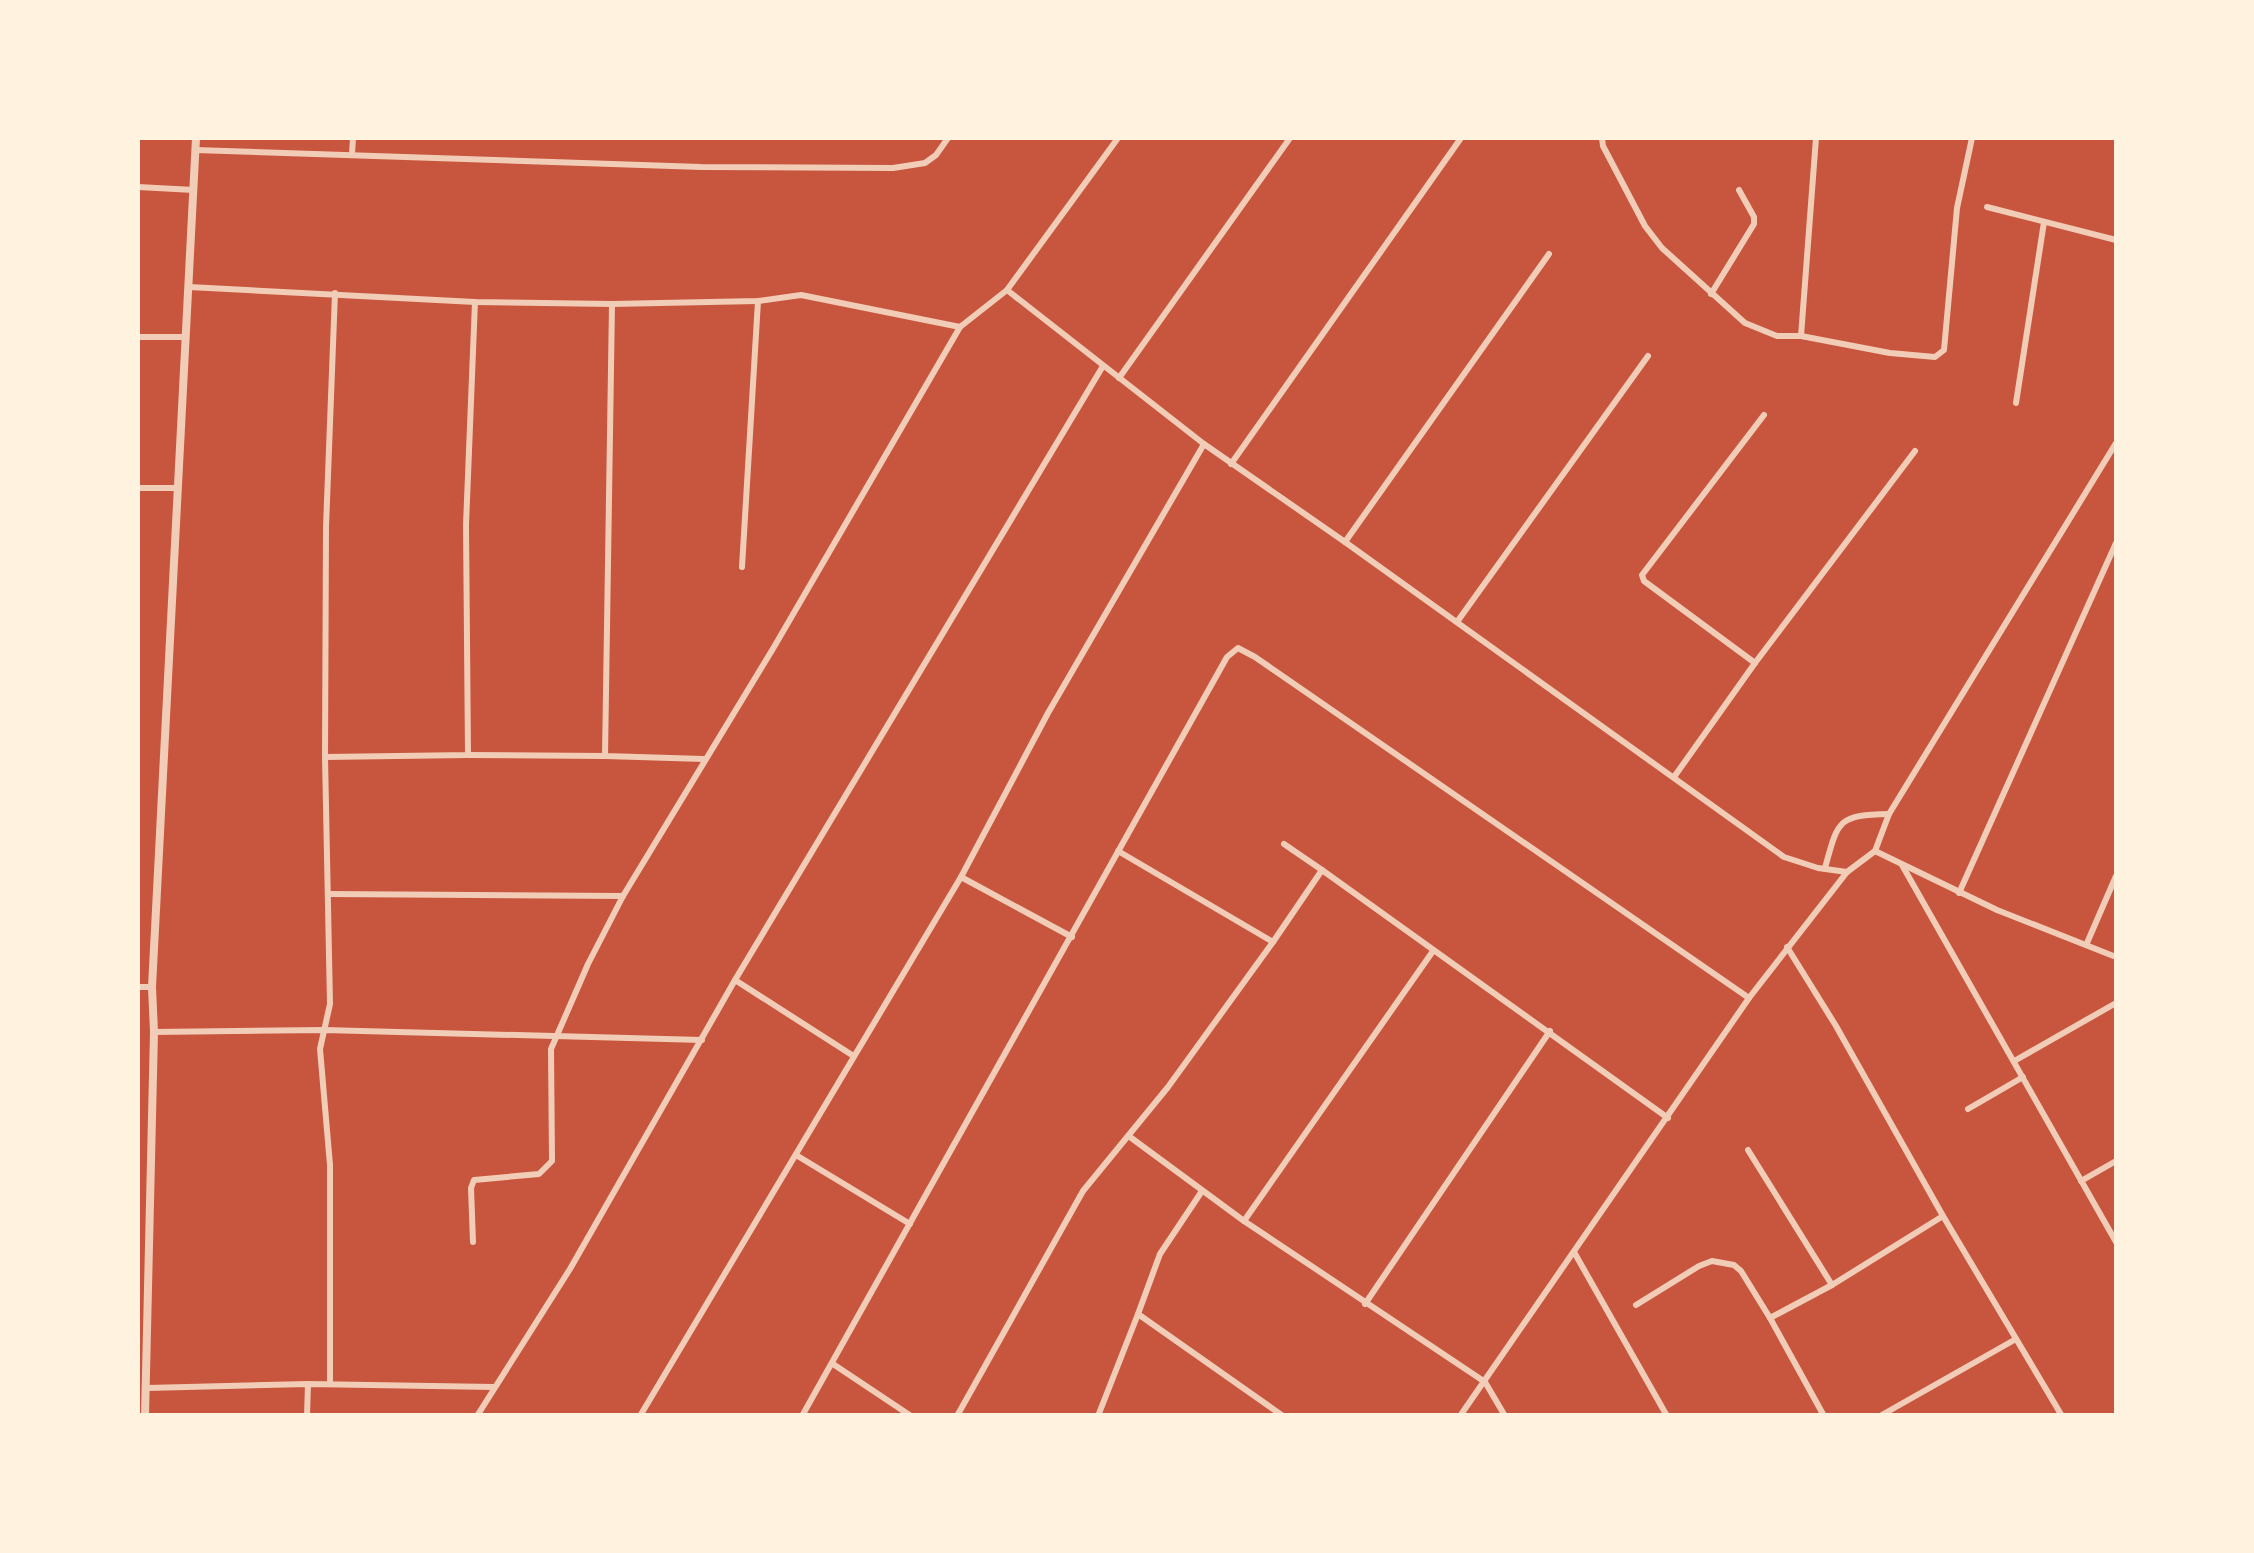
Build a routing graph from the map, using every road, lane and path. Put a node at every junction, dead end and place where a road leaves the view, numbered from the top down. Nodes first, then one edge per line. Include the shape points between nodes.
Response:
1 (196, 138) edge
2 (353, 138) edge
3 (948, 138) edge
4 (1118, 138) edge
5 (1290, 138) edge
6 (1462, 138) edge
7 (1602, 138) edge
8 (1816, 138) edge
9 (1972, 138) edge
10 (195, 150) junction
11 (352, 154) junction
12 (138, 187) edge
13 (194, 190) junction
14 (1738, 190) dead end
15 (1987, 208) dead end
16 (2044, 222) junction
17 (2116, 240) edge
18 (1549, 254) dead end
19 (189, 288) junction
20 (1007, 290) junction
21 (334, 293) junction
22 (1711, 294) junction
23 (475, 302) junction
24 (758, 302) junction
25 (612, 304) junction
26 (960, 328) junction
27 (1801, 336) junction
28 (138, 337) edge
29 (186, 338) junction
30 (1648, 356) dead end
31 (1103, 366) junction
32 (1119, 378) junction
33 (2016, 403) dead end
34 (1764, 415) dead end
35 (1204, 444) junction
36 (2116, 447) edge
37 (1915, 451) dead end
38 (1231, 464) junction
39 (138, 488) edge
40 (176, 488) junction
41 (1345, 542) junction
42 (2116, 543) edge
43 (742, 567) dead end
44 (1456, 622) junction
45 (1755, 663) junction
46 (468, 755) junction
47 (605, 756) junction
48 (325, 757) junction
49 (704, 759) junction
50 (1674, 777) junction
51 (1889, 814) junction
52 (1284, 844) dead end
53 (1118, 851) junction
54 (1875, 851) junction
55 (1902, 865) junction
56 (1825, 869) junction
57 (1322, 870) junction
58 (1846, 872) junction
59 (2116, 876) edge
60 (961, 877) junction
61 (1959, 893) junction
62 (328, 894) junction
63 (624, 896) junction
64 (1072, 937) junction
65 (1273, 942) junction
66 (2087, 942) junction
67 (1787, 946) junction
68 (1432, 951) junction
69 (2116, 957) edge
70 (735, 980) junction
71 (138, 986) edge
72 (152, 986) junction
73 (1748, 998) junction
74 (2116, 1003) edge
75 (324, 1030) junction
76 (1550, 1031) junction
77 (154, 1032) junction
78 (556, 1034) junction
79 (702, 1040) junction
80 (852, 1055) junction
81 (2016, 1060) junction
82 (2023, 1077) junction
83 (1968, 1109) dead end
84 (1668, 1118) junction
85 (1130, 1136) junction
86 (1748, 1150) dead end
87 (796, 1155) junction
88 (2116, 1160) edge
89 (2081, 1181) junction
90 (1202, 1191) junction
91 (1942, 1216) junction
92 (1244, 1221) junction
93 (911, 1224) junction
94 (473, 1242) dead end
95 (2116, 1242) edge
96 (1574, 1252) junction
97 (1832, 1285) junction
98 (1365, 1304) junction
99 (1636, 1305) dead end
100 (1138, 1314) junction
101 (1770, 1318) junction
102 (2016, 1338) junction
103 (834, 1364) junction
104 (1485, 1382) junction
105 (308, 1384) junction
106 (330, 1384) junction
107 (494, 1387) junction
108 (147, 1388) junction
109 (145, 1416) edge
110 (307, 1416) edge
111 (477, 1416) edge
112 (640, 1416) edge
113 (802, 1416) edge
114 (911, 1416) edge
115 (957, 1416) edge
116 (1098, 1416) edge
117 (1283, 1416) edge
118 (1460, 1416) edge
119 (1505, 1416) edge
120 (1667, 1416) edge
121 (1824, 1416) edge
122 (1880, 1416) edge
123 (2062, 1416) edge

1 - 10 street
2 - 11 street
3 - 11 street via 925,163 893,168
4 - 20 street
5 - 32 street
6 - 38 street
7 - 22 street via 1654,238
8 - 27 street
9 - 27 street via 1941,354 1890,353
10 - 11 street
10 - 13 street
12 - 13 street
13 - 19 street
14 - 22 street via 1754,224
15 - 16 street
16 - 17 street
16 - 33 street
18 - 41 street
19 - 21 street
19 - 29 street
20 - 26 street
20 - 31 street
21 - 23 street
21 - 48 street
22 - 27 street via 1755,329
23 - 25 street
23 - 46 street via 466,525
24 - 25 street
24 - 26 street via 817,296
24 - 43 street
25 - 47 street
26 - 49 street
28 - 29 street
29 - 40 street
30 - 44 street
31 - 32 street
31 - 70 street
32 - 35 street
34 - 45 street via 1642,575
35 - 38 street
35 - 60 street
36 - 51 street
37 - 45 street
38 - 41 street
39 - 40 street
40 - 72 street
41 - 44 street
42 - 61 street
44 - 50 street
45 - 50 street
46 - 47 street
46 - 48 street
47 - 49 street
48 - 62 street
49 - 63 street
50 - 56 street via 1784,856
51 - 54 street
51 - 56 street via 1851,816 1840,824
52 - 57 street
53 - 64 street
53 - 65 street
53 - 73 street via 1238,648
54 - 55 street
54 - 58 street
55 - 61 street
55 - 81 street
56 - 58 street
57 - 65 street
57 - 68 street
58 - 67 street
59 - 66 street
60 - 64 street
60 - 80 street
61 - 66 street
62 - 63 street
62 - 75 street via 330,1004
63 - 78 street
64 - 93 street
65 - 85 street
66 - 69 street
67 - 73 street
67 - 91 street
68 - 76 street
68 - 92 street
70 - 79 street
70 - 80 street
71 - 72 street
72 - 77 street
73 - 84 street
74 - 81 street
75 - 77 street
75 - 78 street
75 - 106 street
76 - 84 street
76 - 98 street
77 - 108 street
78 - 79 street
78 - 94 street via 552,1161 539,1174 474,1180
79 - 107 street
80 - 87 street
81 - 82 street
82 - 83 street
82 - 89 street
84 - 96 street
85 - 90 street
85 - 115 street via 1083,1190
86 - 97 street
87 - 93 street
87 - 112 street
88 - 89 street
89 - 95 street
90 - 92 street
90 - 100 street via 1160,1254
91 - 97 street
91 - 102 street
92 - 98 street
93 - 103 street
96 - 104 street
96 - 120 street
97 - 101 street
98 - 104 street
99 - 101 street via 1699,1266 1722,1262 1741,1271
100 - 116 street
100 - 117 street
101 - 121 street
102 - 122 street
102 - 123 street
103 - 113 street
103 - 114 street
104 - 118 street
104 - 119 street
105 - 106 street
105 - 108 street
105 - 110 street
106 - 107 street
107 - 111 street
108 - 109 street

